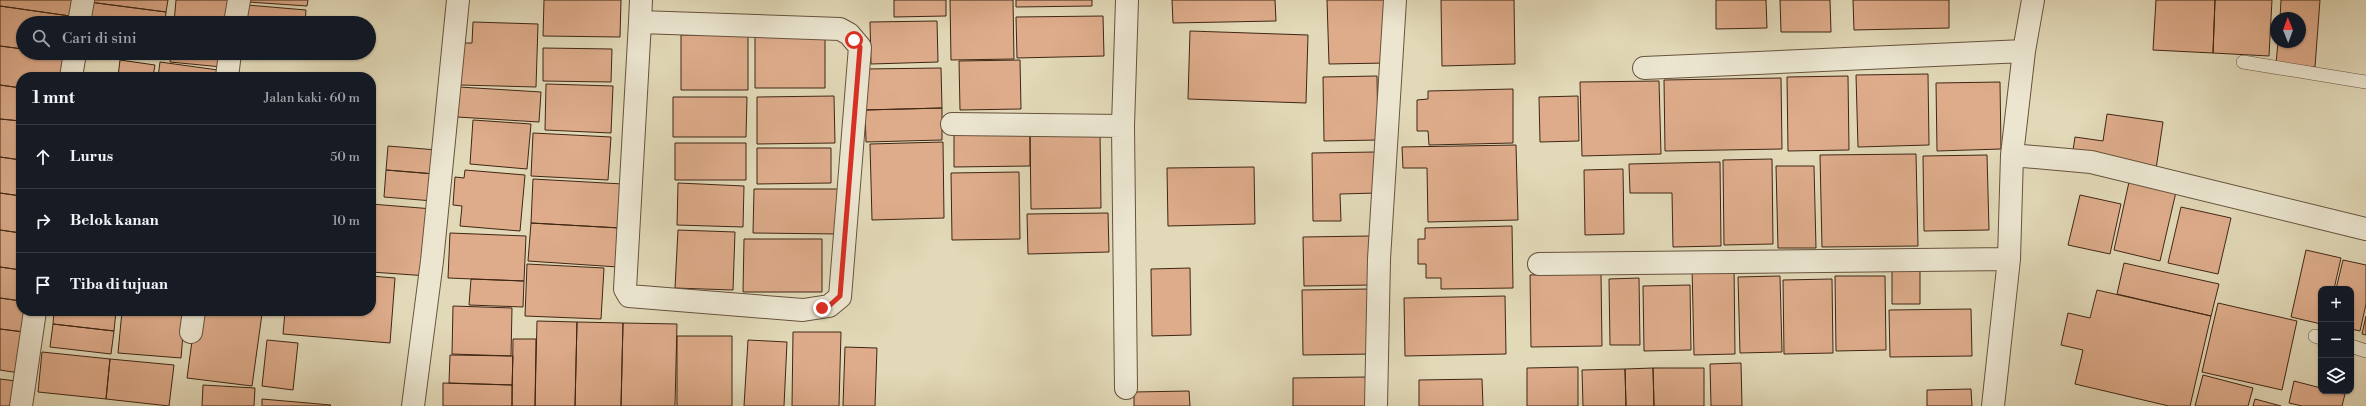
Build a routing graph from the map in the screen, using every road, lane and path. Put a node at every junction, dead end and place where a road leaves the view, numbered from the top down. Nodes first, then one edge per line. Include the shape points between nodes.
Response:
1 (83, 0) edge
2 (239, 0) edge
3 (458, 0) edge
4 (641, 0) edge
5 (1127, 0) edge
6 (1395, 0) edge
7 (2033, 0) edge
8 (80, 16) edge
9 (236, 16) edge
10 (640, 22) junction
11 (2024, 51) junction
12 (74, 60) edge
13 (229, 60) edge
14 (2243, 62) dead end
15 (1644, 68) dead end
16 (72, 72) edge
17 (228, 72) edge
18 (2366, 82) edge
19 (952, 124) dead end
20 (1123, 126) junction
21 (2012, 155) junction
22 (2366, 229) edge
23 (2009, 259) junction
24 (1539, 264) dead end
25 (34, 316) edge
26 (193, 316) edge
27 (191, 332) dead end
28 (2354, 347) edge
29 (2366, 351) edge
30 (1126, 388) dead end
31 (21, 406) edge
32 (413, 406) edge
33 (1376, 406) edge
34 (1993, 406) edge

1 - 8 street
2 - 9 street
3 - 32 street via 432,261
4 - 10 street
5 - 20 street
6 - 33 street via 1379,260
7 - 11 street
10 - 10 street via 840,29 849,34 860,47 840,296 829,306 803,310 769,309 626,294
11 - 15 street
11 - 21 street
12 - 16 street
13 - 17 street
14 - 18 lane
19 - 20 street
20 - 30 street
21 - 22 street via 2091,162
21 - 23 street
23 - 24 street
23 - 34 street
25 - 31 street
26 - 27 street
28 - 29 lane

